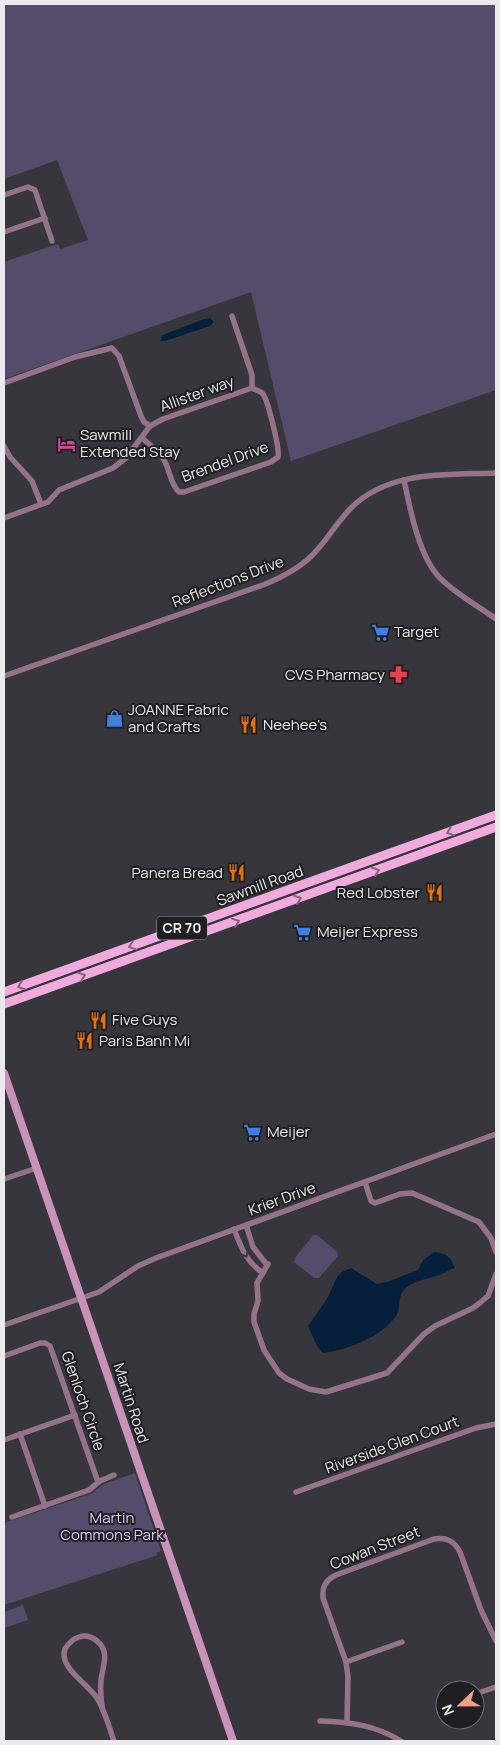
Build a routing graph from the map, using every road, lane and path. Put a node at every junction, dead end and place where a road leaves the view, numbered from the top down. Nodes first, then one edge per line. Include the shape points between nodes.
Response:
1 (4, 195) edge
2 (45, 218) junction
3 (4, 232) edge
4 (52, 241) dead end
5 (232, 316) dead end
6 (4, 383) edge
7 (252, 388) junction
8 (150, 426) junction
9 (142, 438) junction
10 (4, 446) edge
11 (496, 473) edge
12 (404, 480) junction
13 (41, 504) junction
14 (4, 518) edge
15 (496, 619) edge
16 (4, 676) edge
17 (496, 815) edge
18 (496, 827) edge
19 (4, 992) edge
20 (4, 1004) edge
21 (4, 1073) edge
22 (496, 1134) edge
23 (37, 1168) junction
24 (4, 1179) edge
25 (365, 1182) junction
26 (246, 1225) junction
27 (234, 1229) junction
28 (496, 1252) edge
29 (263, 1273) junction
30 (496, 1274) edge
31 (81, 1298) junction
32 (4, 1325) edge
33 (4, 1356) edge
34 (75, 1415) junction
35 (496, 1424) edge
36 (20, 1434) junction
37 (4, 1440) edge
38 (114, 1475) dead end
39 (98, 1482) junction
40 (296, 1492) dead end
41 (45, 1506) junction
42 (12, 1517) dead end
43 (496, 1641) edge
44 (402, 1642) dead end
45 (346, 1662) junction
46 (103, 1711) junction
47 (320, 1721) dead end
48 (347, 1722) junction
49 (114, 1741) edge
50 (233, 1741) edge
51 (400, 1741) edge

1 - 2 street via 32,187
2 - 3 street
2 - 4 street
5 - 7 street via 252,375
6 - 8 street via 112,348 117,351 141,416
7 - 8 street, Allister way
7 - 9 street, Brendel Drive via 260,391 266,400 279,447 275,460 179,492 161,455
8 - 9 street, Allister way
9 - 13 street, Allister way via 118,465 64,487 48,502
10 - 13 street via 32,481
11 - 12 street, Reflections Drive
12 - 15 street via 428,563 446,584
12 - 16 street, Reflections Drive via 359,501 310,558 284,575
13 - 14 street, Allister way
17 -> 19 main road, Sawmill Road / CR 70
20 -> 18 main road, Sawmill Road / CR 70
21 - 23 street, Martin Road
22 - 25 street, Krier Drive
23 - 24 street
23 - 31 street, Martin Road
25 - 26 street, Krier Drive
25 - 28 street via 375,1204 412,1193 479,1222 491,1238
26 - 27 street, Krier Drive
26 - 29 street via 256,1253 268,1264
27 -> 29 street via 246,1257
27 - 31 street, Krier Drive via 145,1262 104,1289
29 - 30 street via 257,1283 254,1322 264,1350 279,1373 309,1389 326,1392 382,1376 396,1366 424,1334 473,1308 488,1296
31 - 32 street, Krier Drive
31 - 50 street, Martin Road
33 - 34 street, Glenloch Circle via 40,1343 48,1344
34 - 36 street
34 - 39 street, Glenloch Circle
35 - 40 street, Riverside Glen Court via 476,1428
36 - 37 street
36 - 41 street
38 - 39 street
39 - 41 street via 89,1490
41 - 42 street
43 - 45 street, Cowan Street via 456,1544 441,1538 336,1575 325,1584 323,1598
44 - 45 street
45 - 48 street
46 - 46 street via 93,1693 68,1669 64,1660 68,1645 79,1637 93,1638 104,1650
46 - 49 street
47 - 48 street
48 - 51 street via 366,1725

